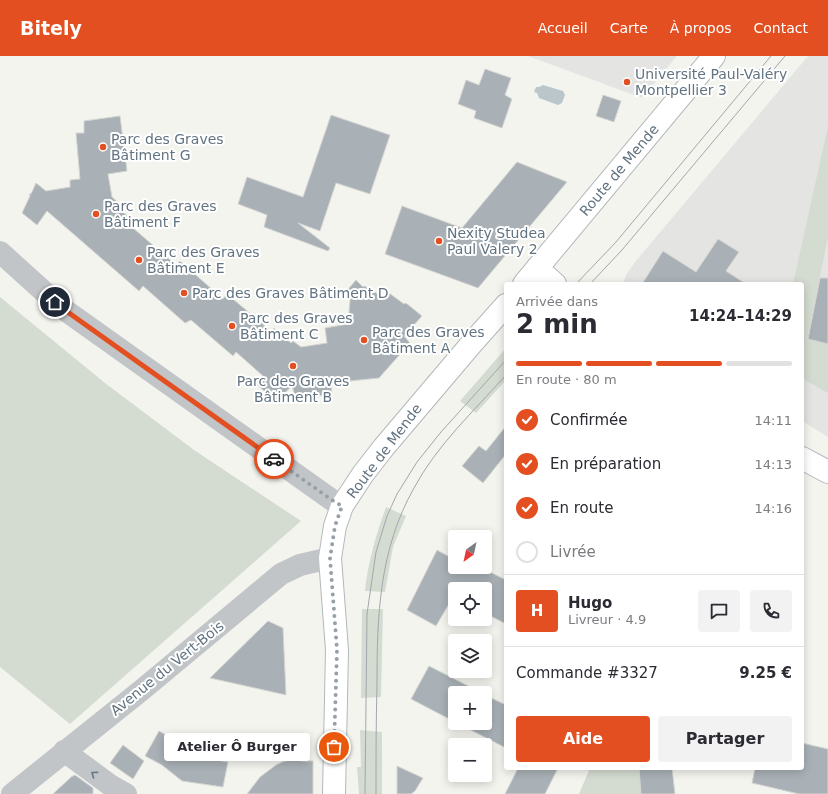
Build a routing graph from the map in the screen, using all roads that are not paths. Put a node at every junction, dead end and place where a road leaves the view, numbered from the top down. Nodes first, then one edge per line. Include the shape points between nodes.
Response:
1 (714, 56) edge
2 (0, 252) edge
3 (531, 276) edge
4 (549, 282) edge
5 (504, 307) edge
6 (804, 459) edge
7 (828, 472) edge
8 (342, 506) junction
9 (330, 558) junction
10 (64, 751) junction
11 (12, 794) edge
12 (126, 794) edge
13 (334, 794) edge

1 - 3 main road, Route de Mende
2 - 8 street via 62,308
3 - 4 main road
5 - 8 main road, Route de Mende via 402,425 363,474
6 - 7 main road
8 - 9 main road, Route de Mende via 335,526
9 - 10 street, Avenue du Vert-Bois via 300,565 281,574
9 - 13 main road, Route de Mende via 337,650
10 - 11 street, Avenue du Vert-Bois
12 -> 10 street

